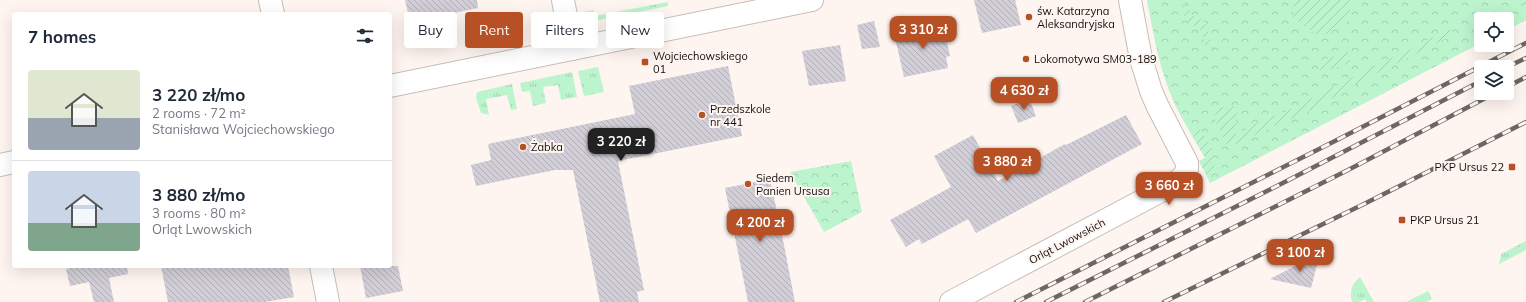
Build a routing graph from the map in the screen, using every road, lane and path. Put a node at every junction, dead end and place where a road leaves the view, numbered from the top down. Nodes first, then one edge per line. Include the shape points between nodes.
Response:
1 (270, 0) edge
2 (562, 0) edge
3 (812, 0) edge
4 (1130, 0) edge
5 (273, 12) edge
6 (572, 49) junction
7 (392, 86) edge
8 (12, 162) edge
9 (0, 165) edge
10 (321, 268) edge
11 (328, 302) edge
12 (951, 302) edge

1 - 5 street
2 - 6 street
3 - 6 street
4 - 12 street, Orląt Lwowskich via 1146,74 1157,105 1185,157 1187,170 1184,176 1174,184
6 - 7 street
8 - 9 street
10 - 11 street

